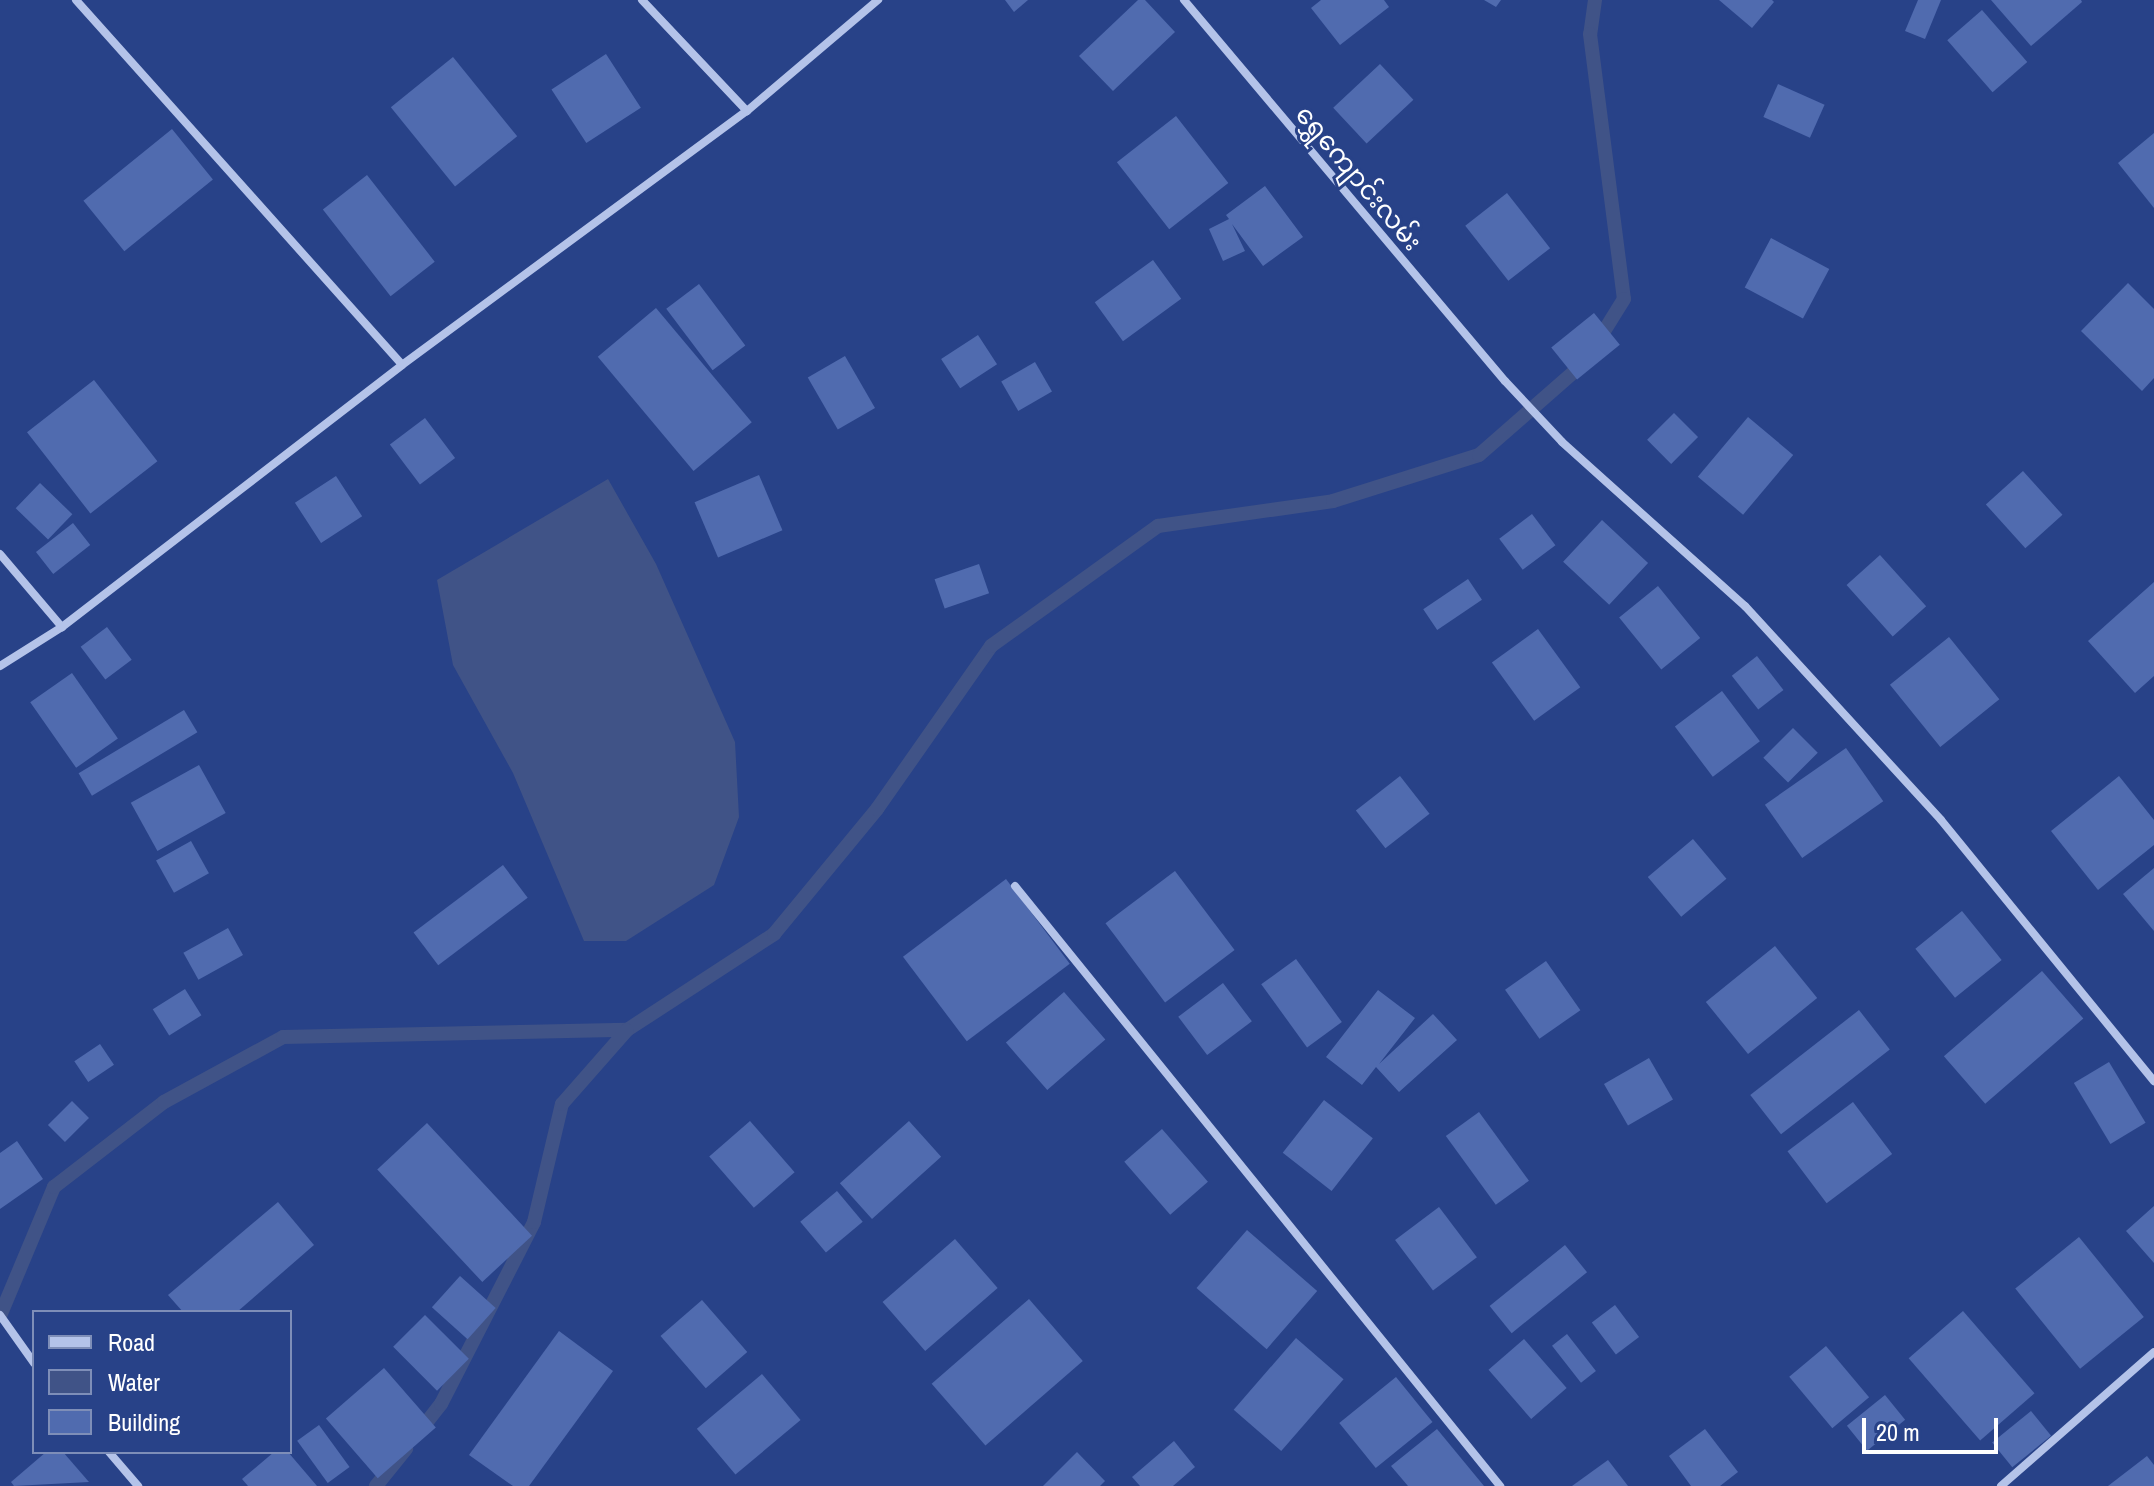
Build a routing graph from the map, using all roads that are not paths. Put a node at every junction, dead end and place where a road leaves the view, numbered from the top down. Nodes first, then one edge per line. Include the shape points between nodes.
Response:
1 (76, 0) edge
2 (642, 0) edge
3 (878, 0) edge
4 (1184, 0) edge
5 (747, 111) junction
6 (402, 365) junction
7 (0, 554) edge
8 (62, 627) junction
9 (0, 666) edge
10 (1015, 886) dead end
11 (2154, 1081) edge
12 (0, 1315) edge
13 (2154, 1352) edge
14 (32, 1361) edge
15 (111, 1454) edge
16 (138, 1486) edge
17 (1500, 1486) edge
18 (2001, 1486) edge

1 - 6 street
2 - 5 street
3 - 5 street
4 - 11 street, ရွှေကျောင်းလမ်း via 1505,381 1562,442 1755,617 1941,820
5 - 6 street
6 - 8 street
7 - 8 street
8 - 9 street
10 - 17 street
12 - 14 street
13 - 18 street
15 - 16 street

